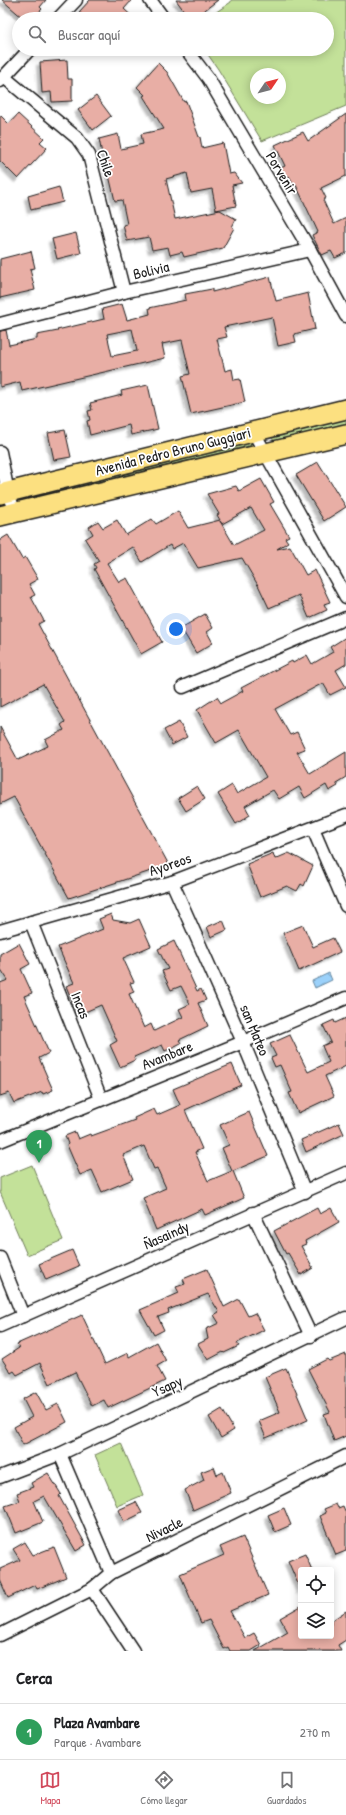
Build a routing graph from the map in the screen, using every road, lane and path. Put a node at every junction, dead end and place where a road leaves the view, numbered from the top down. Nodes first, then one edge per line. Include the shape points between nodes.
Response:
1 (76, 0) edge
2 (150, 0) edge
3 (65, 12) edge
4 (159, 12) edge
5 (23, 56) edge
6 (191, 56) edge
7 (2, 79) edge
8 (310, 250) junction
9 (124, 292) junction
10 (346, 316) edge
11 (0, 324) edge
12 (346, 409) edge
13 (253, 431) junction
14 (346, 434) edge
15 (0, 452) edge
16 (265, 453) junction
17 (4, 494) edge
18 (7, 515) edge
19 (346, 597) edge
20 (346, 618) edge
21 (183, 687) dead end
22 (346, 815) edge
23 (313, 829) junction
24 (172, 882) junction
25 (346, 906) edge
26 (31, 922) junction
27 (0, 931) edge
28 (346, 998) edge
29 (243, 1042) junction
30 (101, 1099) junction
31 (0, 1141) edge
32 (346, 1173) edge
33 (305, 1192) junction
34 (253, 1214) junction
35 (0, 1258) edge
36 (23, 1316) junction
37 (346, 1318) edge
38 (0, 1326) edge
39 (311, 1336) junction
40 (60, 1454) junction
41 (346, 1456) edge
42 (0, 1477) edge
43 (111, 1573) junction
44 (92, 1589) junction
45 (0, 1635) edge
46 (133, 1651) edge

1 - 3 street
2 - 4 street
5 - 7 street
6 - 8 street, Porvenir via 208,78
7 - 9 street, Chile via 76,138 89,155
8 - 9 street, Bolivia
8 - 10 street, Porvenir
9 - 11 street, Bolivia
12 - 13 main road, Avenida Pedro Bruno Guggiari
13 - 16 street
13 - 17 main road, Avenida Pedro Bruno Guggiari
14 - 16 main road, Avenida Pedro Bruno Guggiari
15 - 17 street
16 - 18 main road, Avenida Pedro Bruno Guggiari
16 - 19 street
17 - 18 street
20 - 21 street
22 - 23 street, Ayoreos
23 - 24 street, Ayoreos
23 - 25 street
24 - 26 street, Ayoreos
24 - 29 street, san Mateo
26 - 27 street, Ayoreos
26 - 30 street, Incas
28 - 29 street, Avambare
29 - 30 street, Avambare
29 - 33 street, san Mateo
30 - 31 street, Avambare
32 - 33 street, Ñasaindy
33 - 34 street, Ñasaindy
34 - 36 street, Ñasaindy
34 - 39 street
35 - 36 street
36 - 38 street, Ñasaindy
37 - 39 street, Ysapy
39 - 40 street, Ysapy
40 - 42 street, Ysapy
40 - 43 street
41 - 43 street, Nivacle
43 - 44 street, Nivacle
44 - 45 street, Nivacle
44 - 46 street

